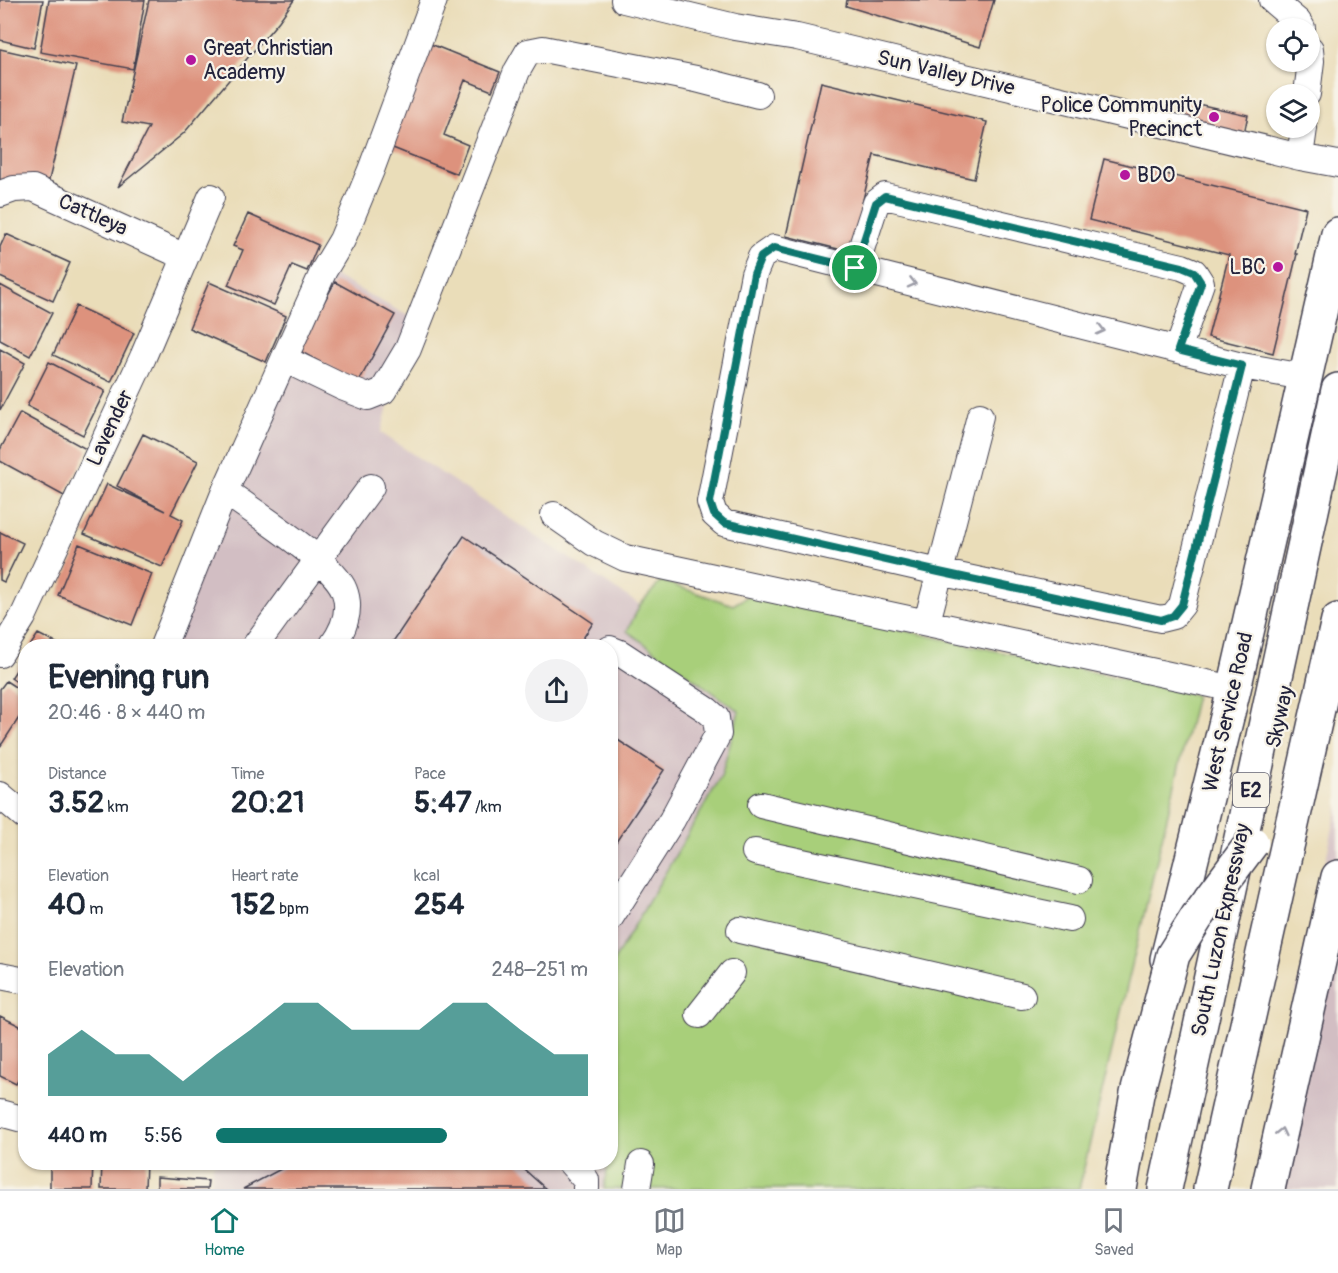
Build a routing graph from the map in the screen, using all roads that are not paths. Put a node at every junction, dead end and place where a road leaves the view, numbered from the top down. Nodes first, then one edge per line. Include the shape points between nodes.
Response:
1 (434, 0) edge
2 (624, 0) edge
3 (1272, 0) edge
4 (1293, 18) edge
5 (758, 95) dead end
6 (1303, 138) edge
7 (1300, 157) junction
8 (1338, 164) edge
9 (0, 194) edge
10 (211, 197) dead end
11 (1338, 234) edge
12 (185, 256) junction
13 (855, 268) junction
14 (1178, 350) junction
15 (284, 359) junction
16 (1242, 366) junction
17 (1304, 377) junction
18 (1338, 390) edge
19 (980, 416) dead end
20 (1338, 457) edge
21 (371, 487) dead end
22 (225, 491) junction
23 (554, 515) dead end
24 (318, 559) junction
25 (939, 572) junction
26 (1338, 620) edge
27 (927, 622) junction
28 (166, 639) edge
29 (260, 639) edge
30 (337, 639) edge
31 (618, 652) edge
32 (0, 654) edge
33 (1338, 676) edge
34 (1234, 689) junction
35 (0, 795) edge
36 (761, 805) dead end
37 (18, 810) edge
38 (1252, 843) junction
39 (755, 852) dead end
40 (1338, 877) edge
41 (1079, 880) dead end
42 (618, 905) edge
43 (1070, 920) dead end
44 (740, 930) dead end
45 (732, 973) dead end
46 (0, 975) edge
47 (18, 979) edge
48 (1022, 996) dead end
49 (699, 1015) dead end
50 (0, 1113) edge
51 (18, 1118) edge
52 (641, 1164) dead end
53 (577, 1170) edge
54 (586, 1189) edge
55 (637, 1189) edge
56 (1109, 1189) edge
57 (1120, 1189) edge
58 (1165, 1189) edge
59 (1176, 1189) edge
60 (1210, 1189) edge
61 (1222, 1189) edge
62 (1268, 1189) edge

1 - 15 street via 342,240 324,270
2 - 7 street, Sun Valley Drive via 735,27 798,37
3 - 4 street
5 - 15 street via 543,48 528,52 517,71 408,349 383,391 368,397
6 - 7 street
7 - 8 street, Sun Valley Drive
9 - 12 street, Cattleya via 33,188
10 - 12 street, Lavender
11 - 17 main road, West Service Road
12 - 32 street, Lavender via 24,617
13 -> 14 street
13 - 14 street via 876,203 885,196 1182,267 1194,272 1201,283
13 - 25 street via 774,248 761,257 754,274 710,502 714,514 724,523
14 - 16 street
15 - 22 street
16 - 17 street
16 - 25 street via 1182,605 1173,616 1161,620
17 - 34 main road, West Service Road
18 - 58 main road, South Luzon Expressway / E2
19 - 25 street
20 - 38 main road, Skyway / E2
21 - 24 street
22 - 24 street
22 - 28 street
23 - 27 street via 594,543 625,558
24 - 29 street
24 - 30 street via 336,575 345,592 347,615
25 - 27 street
26 - 60 main road, Skyway / E2
27 - 34 street
31 - 42 street via 707,710 716,718 718,734 672,820
33 - 61 main road
34 - 56 main road, West Service Road
35 - 37 street
36 - 41 street
38 - 57 main road, bridge via 1173,955 1137,1094
38 - 59 main road, Skyway / E2
39 - 43 street
62 -> 40 main road
44 - 48 street
45 - 49 street
46 - 47 street
50 - 51 street
52 - 55 street
53 - 54 street via 586,1180

